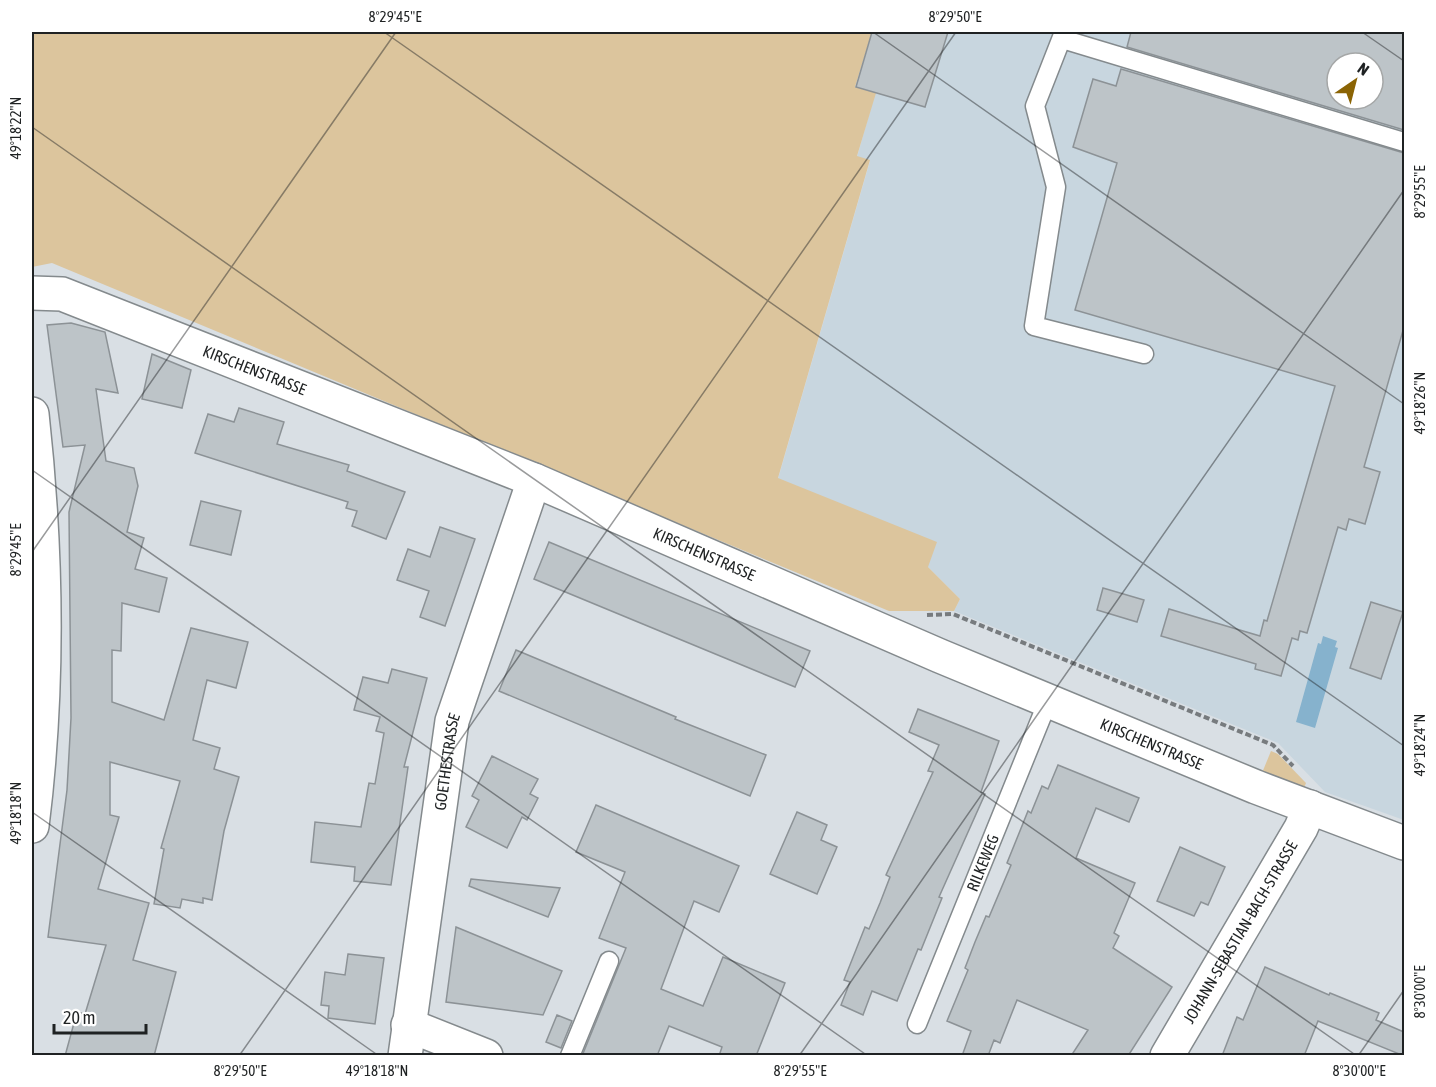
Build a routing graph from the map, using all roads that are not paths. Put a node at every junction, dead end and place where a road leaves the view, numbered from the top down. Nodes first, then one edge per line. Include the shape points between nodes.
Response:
1 (1063, 35) edge
2 (1404, 142) edge
3 (32, 293) edge
4 (1144, 354) dead end
5 (32, 414) edge
6 (534, 480) junction
7 (1048, 701) junction
8 (1310, 807) junction
9 (32, 826) edge
10 (1404, 843) edge
11 (609, 961) dead end
12 (917, 1024) dead end
13 (407, 1040) edge
14 (486, 1056) edge
15 (570, 1056) edge
16 (1167, 1056) edge

1 - 2 lane
1 - 4 lane via 1035,106 1056,187 1034,326
3 - 6 street, KIRSCHENSTRASSE via 62,294
5 - 9 street via 43,647
6 - 7 street, KIRSCHENSTRASSE
6 - 13 street, GOETHESTRASSE via 452,721
7 - 8 street, KIRSCHENSTRASSE
7 - 12 lane, RILKEWEG
8 - 10 street, KIRSCHENSTRASSE
8 - 16 street, JOHANN-SEBASTIAN-BACH-STRASSE
11 - 15 lane
13 - 14 street

